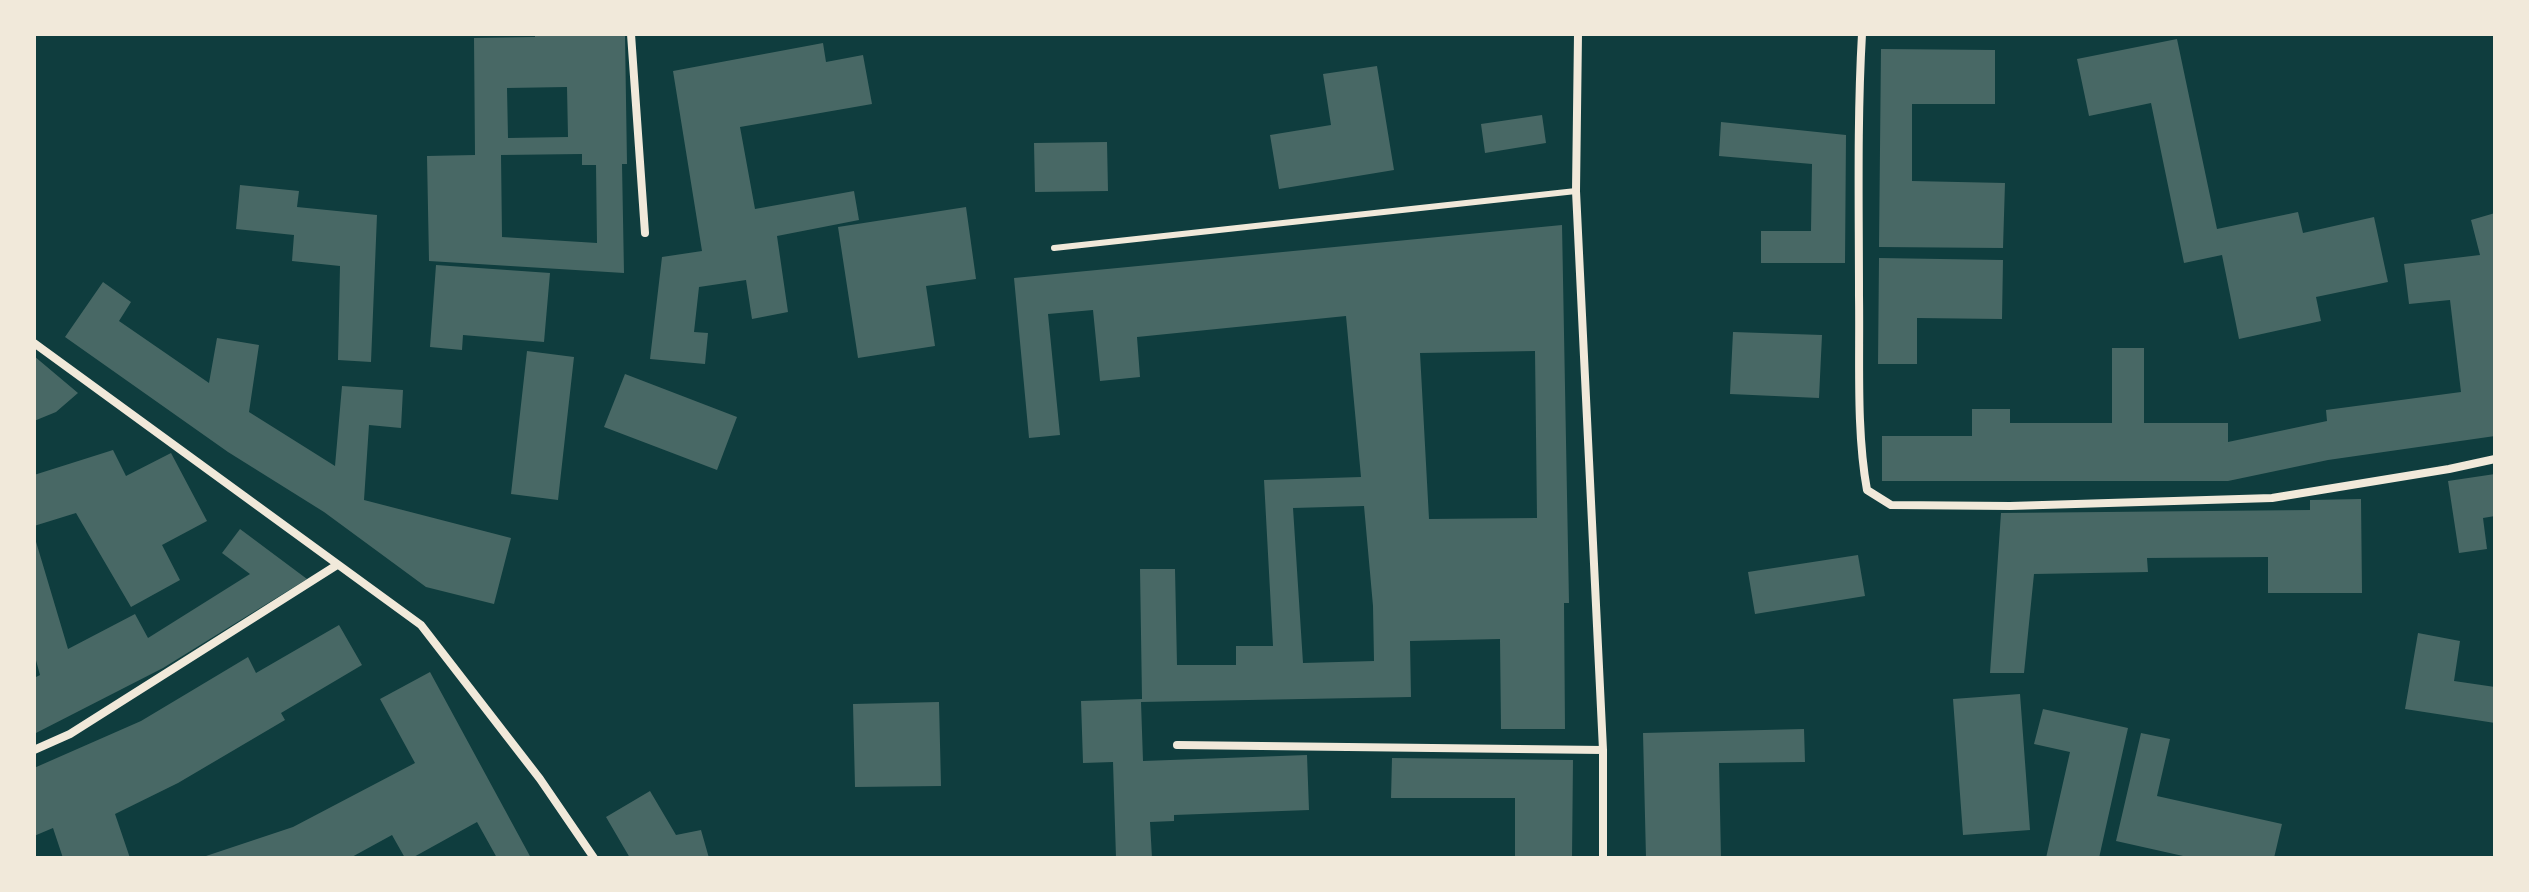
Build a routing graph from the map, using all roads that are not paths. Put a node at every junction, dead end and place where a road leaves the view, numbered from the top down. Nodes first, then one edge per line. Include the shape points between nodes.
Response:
1 (631, 34) edge
2 (1578, 34) edge
3 (1862, 34) edge
4 (1576, 191) junction
5 (645, 233) dead end
6 (1054, 248) dead end
7 (34, 343) edge
8 (2495, 459) edge
9 (337, 565) junction
10 (1177, 745) dead end
11 (34, 750) edge
12 (1603, 750) junction
13 (594, 858) edge
14 (1603, 858) edge

1 - 5 street
2 - 4 street
3 - 8 street via 1860,326 1867,490 1891,505 2272,498
4 - 6 lane
4 - 12 street
7 - 9 street
9 - 11 street via 70,734
9 - 13 street via 421,625
10 - 12 street
12 - 14 street

